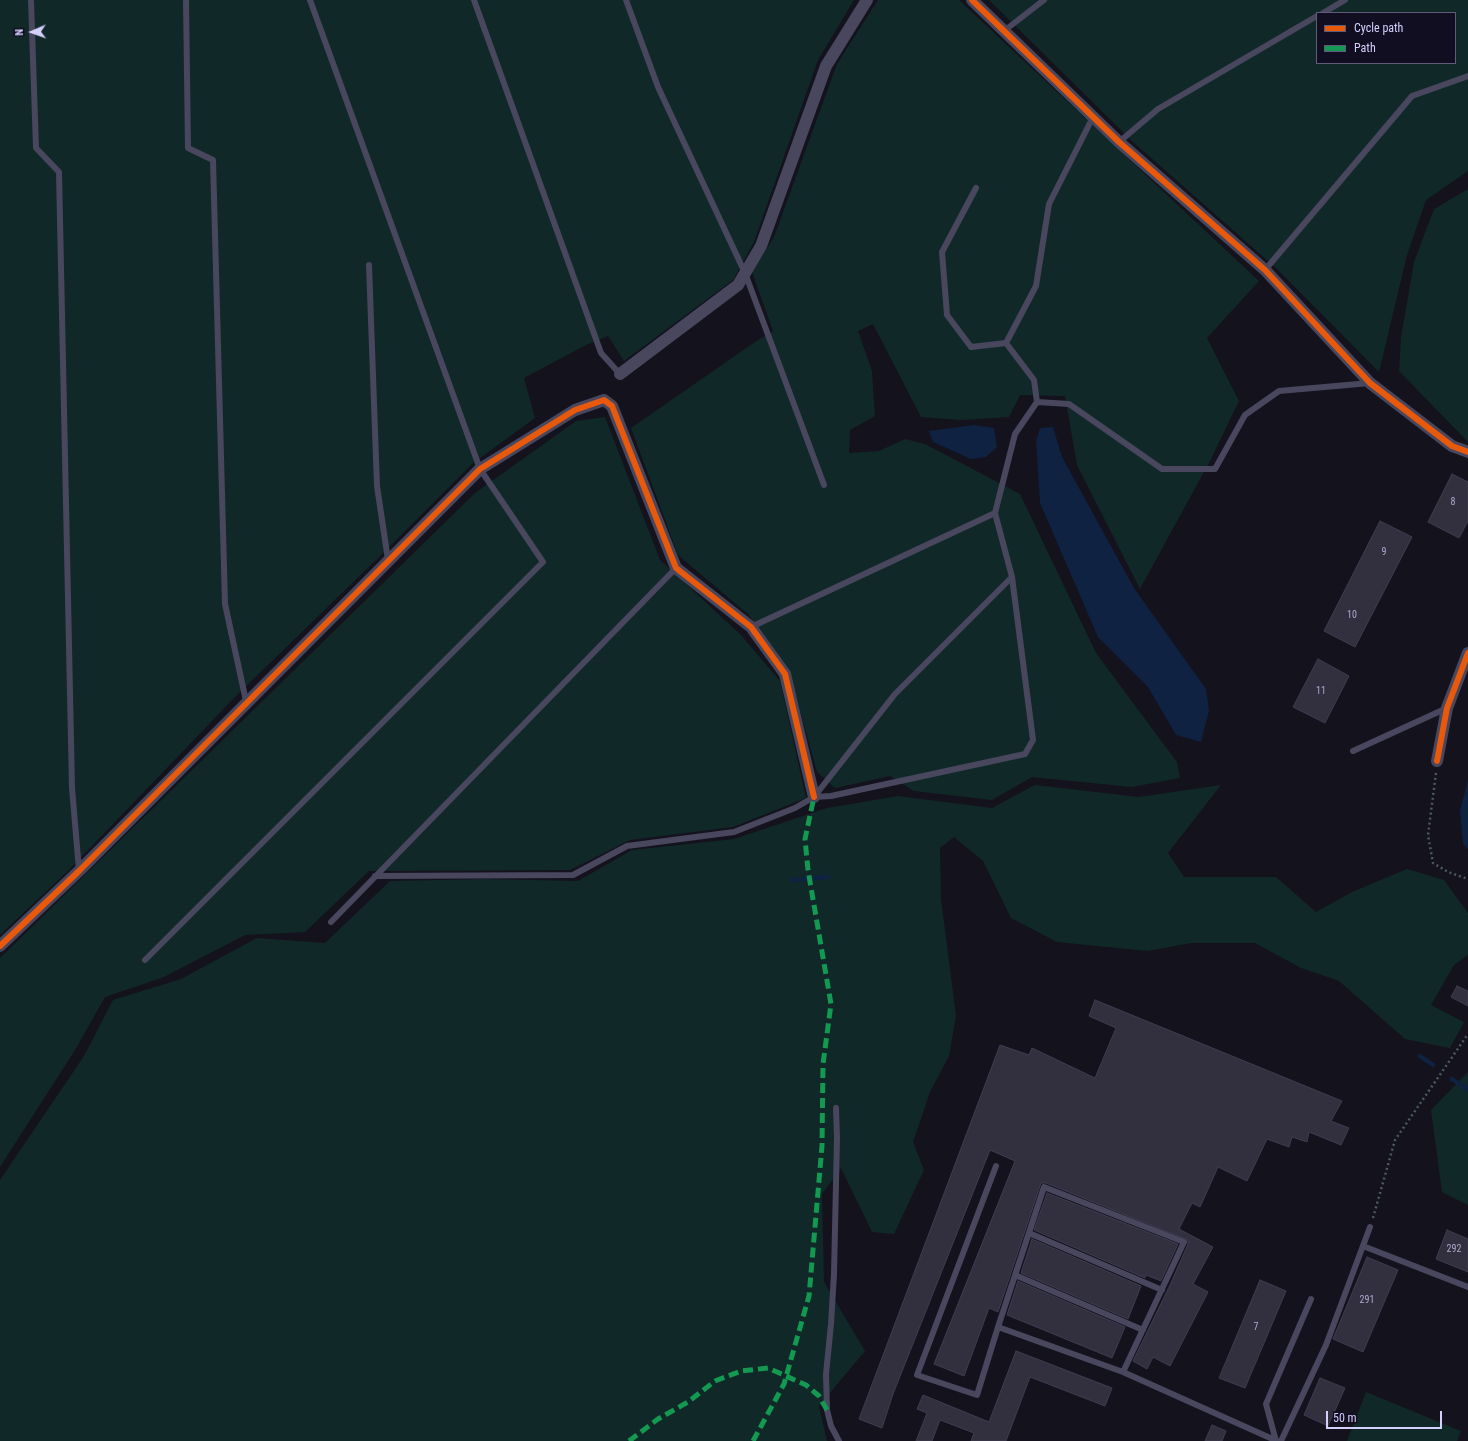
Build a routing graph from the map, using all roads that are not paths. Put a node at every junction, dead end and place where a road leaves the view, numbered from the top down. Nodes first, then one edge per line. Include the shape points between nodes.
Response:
1 (31, 0) edge
2 (186, 0) edge
3 (310, 0) edge
4 (474, 0) edge
5 (626, 0) edge
6 (867, 0) edge
7 (972, 0) edge
8 (1044, 0) edge
9 (1345, 0) edge
10 (1325, 12) edge
11 (1316, 17) edge
12 (1004, 31) junction
13 (1468, 76) edge
14 (1093, 117) junction
15 (1119, 142) junction
16 (976, 188) dead end
17 (369, 265) dead end
18 (1265, 270) junction
19 (745, 273) junction
20 (1006, 343) junction
21 (620, 374) joint
22 (1370, 383) junction
23 (1037, 402) junction
24 (1468, 452) edge
25 (480, 469) junction
26 (824, 485) dead end
27 (994, 513) junction
28 (388, 560) junction
29 (676, 568) junction
30 (1012, 577) junction
31 (751, 628) junction
32 (1468, 653) edge
33 (246, 701) junction
34 (1447, 708) junction
35 (1353, 751) dead end
36 (1437, 761) road end
37 (814, 797) junction
38 (79, 871) junction
39 (376, 876) junction
40 (331, 922) dead end
41 (0, 946) edge
42 (145, 960) dead end
43 (836, 1108) dead end
44 (996, 1166) dead end
45 (1370, 1227) road end
46 (1029, 1233) junction
47 (1363, 1246) junction
48 (1015, 1275) junction
49 (1468, 1287) edge
50 (1162, 1290) junction
51 (1311, 1299) dead end
52 (998, 1327) junction
53 (1143, 1330) junction
54 (1123, 1372) junction
55 (839, 1441) edge
56 (1276, 1441) edge
57 (1281, 1441) edge

1 - 38 lane via 36,148 59,172 72,788
2 - 33 lane via 188,148 213,160 225,604
3 - 25 lane
4 - 21 lane via 601,353
5 - 19 lane via 658,86
6 - 19 street via 826,66 761,246
7 - 12 street
8 - 12 lane
9 - 10 lane
11 - 15 lane via 1158,108
12 - 14 street
13 - 18 lane via 1412,96
14 - 15 street
14 - 20 lane via 1049,204 1036,286
15 - 18 street
16 - 20 lane via 942,252 948,315 971,347
17 - 28 lane via 377,486
18 - 22 street
19 - 21 street via 738,285
19 - 26 lane
20 - 23 lane via 1034,380
22 - 23 lane via 1279,391 1245,415 1215,469 1162,468 1069,404
22 - 24 street via 1452,446
23 - 27 lane via 1015,434
25 - 28 street
25 - 29 street via 575,410 604,400 612,406
25 - 42 lane via 543,562
27 - 30 lane
27 - 31 lane
28 - 33 street
29 - 31 street
29 - 39 lane
30 - 37 lane via 895,694
30 - 37 lane via 1033,740 1025,754 831,796
31 - 37 street via 785,674
32 - 34 street
33 - 38 street
34 - 35 lane
34 - 36 street
37 - 39 lane via 795,808 734,832 627,846 573,875
38 - 41 street
39 - 40 lane
43 - 55 lane via 834,1274 826,1374 827,1410 831,1426
44 - 52 lane via 918,1375 977,1395
45 - 47 lane
46 - 48 lane
46 - 50 lane
46 - 50 lane via 1044,1188 1184,1242
47 - 49 lane
47 - 57 lane via 1326,1345
48 - 52 lane
48 - 53 lane
50 - 53 lane
51 - 56 lane via 1266,1404
52 - 54 lane
53 - 54 lane
54 - 56 lane

